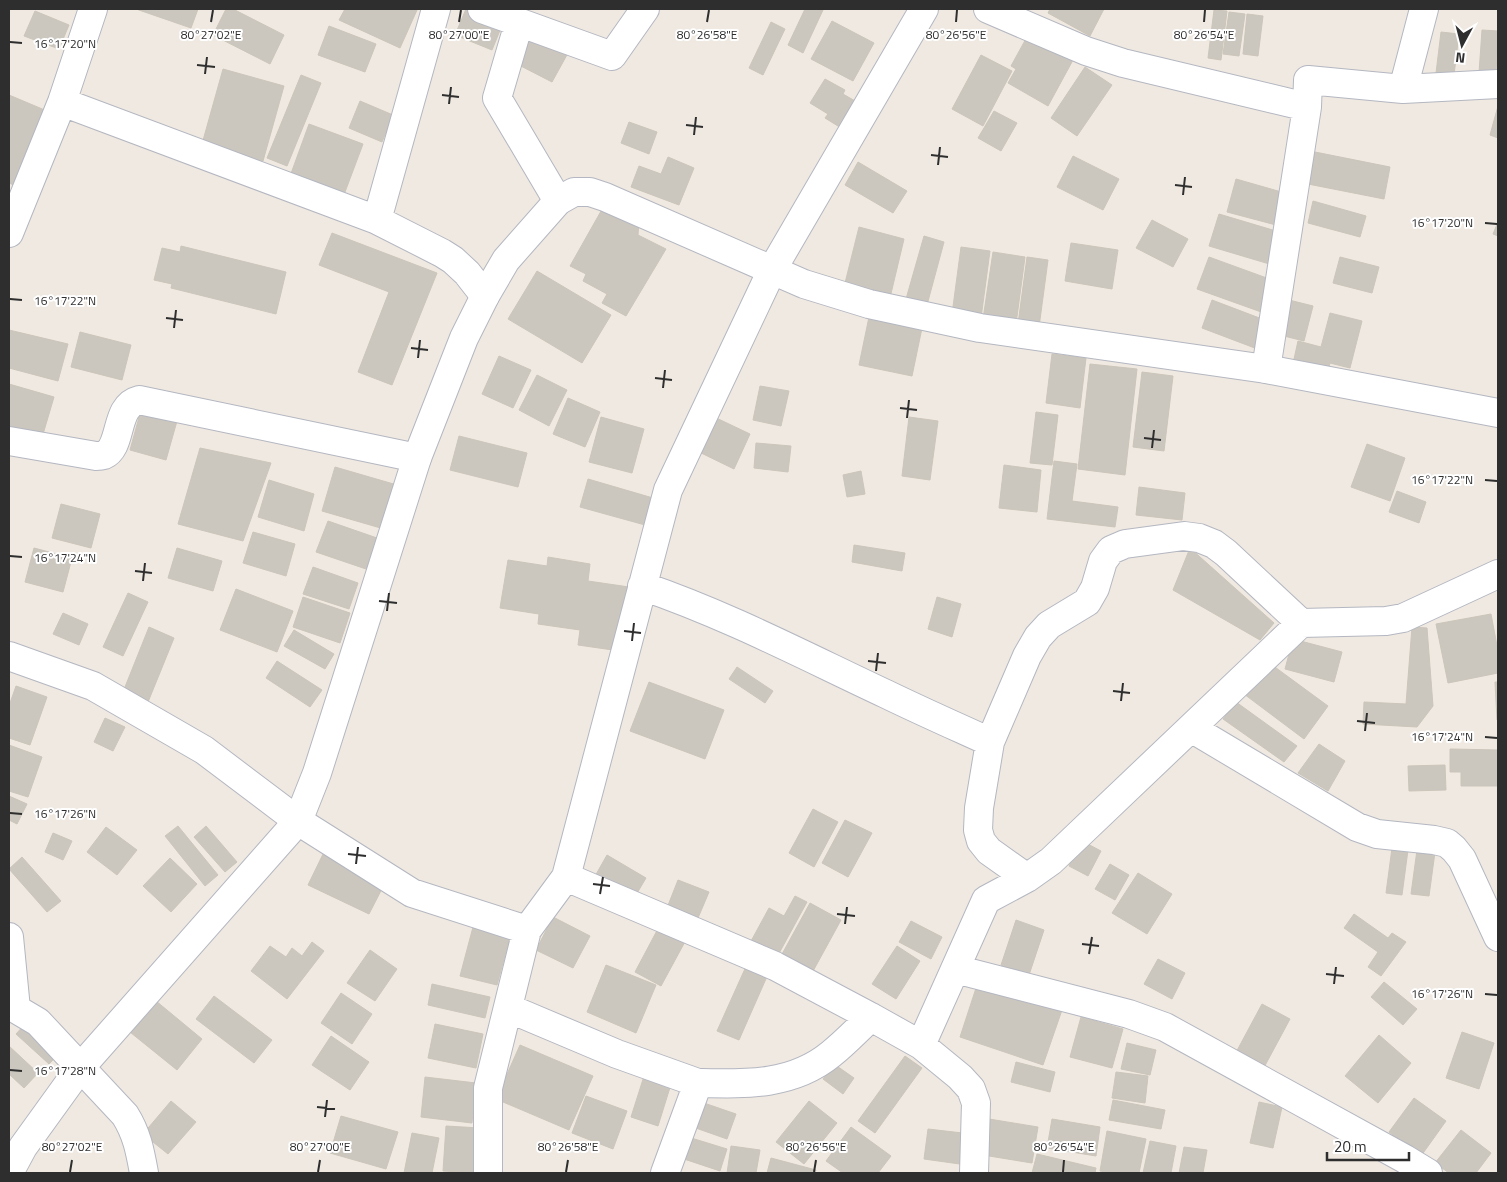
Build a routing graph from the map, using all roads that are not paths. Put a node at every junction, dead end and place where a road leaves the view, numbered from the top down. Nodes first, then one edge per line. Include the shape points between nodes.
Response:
1 (94, 9) edge
2 (436, 9) edge
3 (482, 9) edge
4 (645, 9) edge
5 (924, 9) edge
6 (988, 9) edge
7 (1424, 9) edge
8 (519, 23) junction
9 (1498, 84) edge
10 (1403, 89) junction
11 (62, 102) junction
12 (1307, 107) junction
13 (558, 201) junction
14 (377, 220) junction
15 (9, 233) edge
16 (772, 270) junction
17 (485, 296) junction
18 (1266, 369) junction
19 (1498, 413) edge
20 (9, 442) edge
21 (417, 458) junction
22 (1498, 574) edge
23 (642, 586) junction
24 (1301, 623) junction
25 (9, 656) edge
26 (1191, 728) junction
27 (990, 742) junction
28 (298, 821) junction
29 (566, 877) junction
30 (1027, 878) junction
31 (527, 930) junction
32 (9, 937) edge
33 (1498, 937) edge
34 (955, 969) junction
35 (508, 1008) junction
36 (12, 1013) edge
37 (871, 1016) junction
38 (921, 1045) junction
39 (80, 1068) junction
40 (698, 1083) junction
41 (9, 1173) edge
42 (144, 1173) edge
43 (488, 1173) edge
44 (665, 1173) edge
45 (974, 1173) edge
46 (1428, 1173) edge

1 - 11 street
2 - 14 street
3 - 8 street
4 - 8 street via 612,56
5 - 16 street
6 - 12 street via 1086,51 1124,63
7 - 10 street
8 - 13 street via 497,98
9 - 10 street
10 - 12 street via 1308,80
11 - 14 street
11 - 15 street
12 - 18 street
13 - 16 street via 574,192 590,192
13 - 17 street via 506,260
14 - 17 street via 453,260
16 - 18 street via 804,284 869,304 980,328
16 - 23 street via 668,490
17 - 21 street via 464,338
18 - 19 street
20 - 21 street via 104,455 113,445 126,408 139,400
21 - 28 street via 317,773
22 - 24 street via 1403,618 1386,622
23 - 27 street via 733,621
23 - 29 street
24 - 26 street
24 - 27 street via 1214,544 1184,536 1125,544 1111,550 1087,602 1049,625 1038,636 1026,656
25 - 28 street via 93,686 204,750
26 - 30 street via 1051,861
26 - 33 street via 1357,827 1377,834 1447,844 1462,859
27 - 30 street via 978,830 989,851
28 - 31 street via 412,893
28 - 39 street
29 - 31 street
29 - 37 street via 775,966
30 - 34 street via 986,900
31 - 35 street
32 - 36 street
34 - 38 street
34 - 46 street via 1129,1014 1165,1027
35 - 40 street via 617,1054
35 - 43 street via 488,1088
36 - 39 street via 38,1022
37 - 38 street
37 - 40 street via 831,1055 806,1070 778,1080 746,1084
38 - 45 street via 971,1089 976,1104
39 - 41 street via 23,1147
39 - 42 street via 125,1114 139,1146
40 - 44 street

